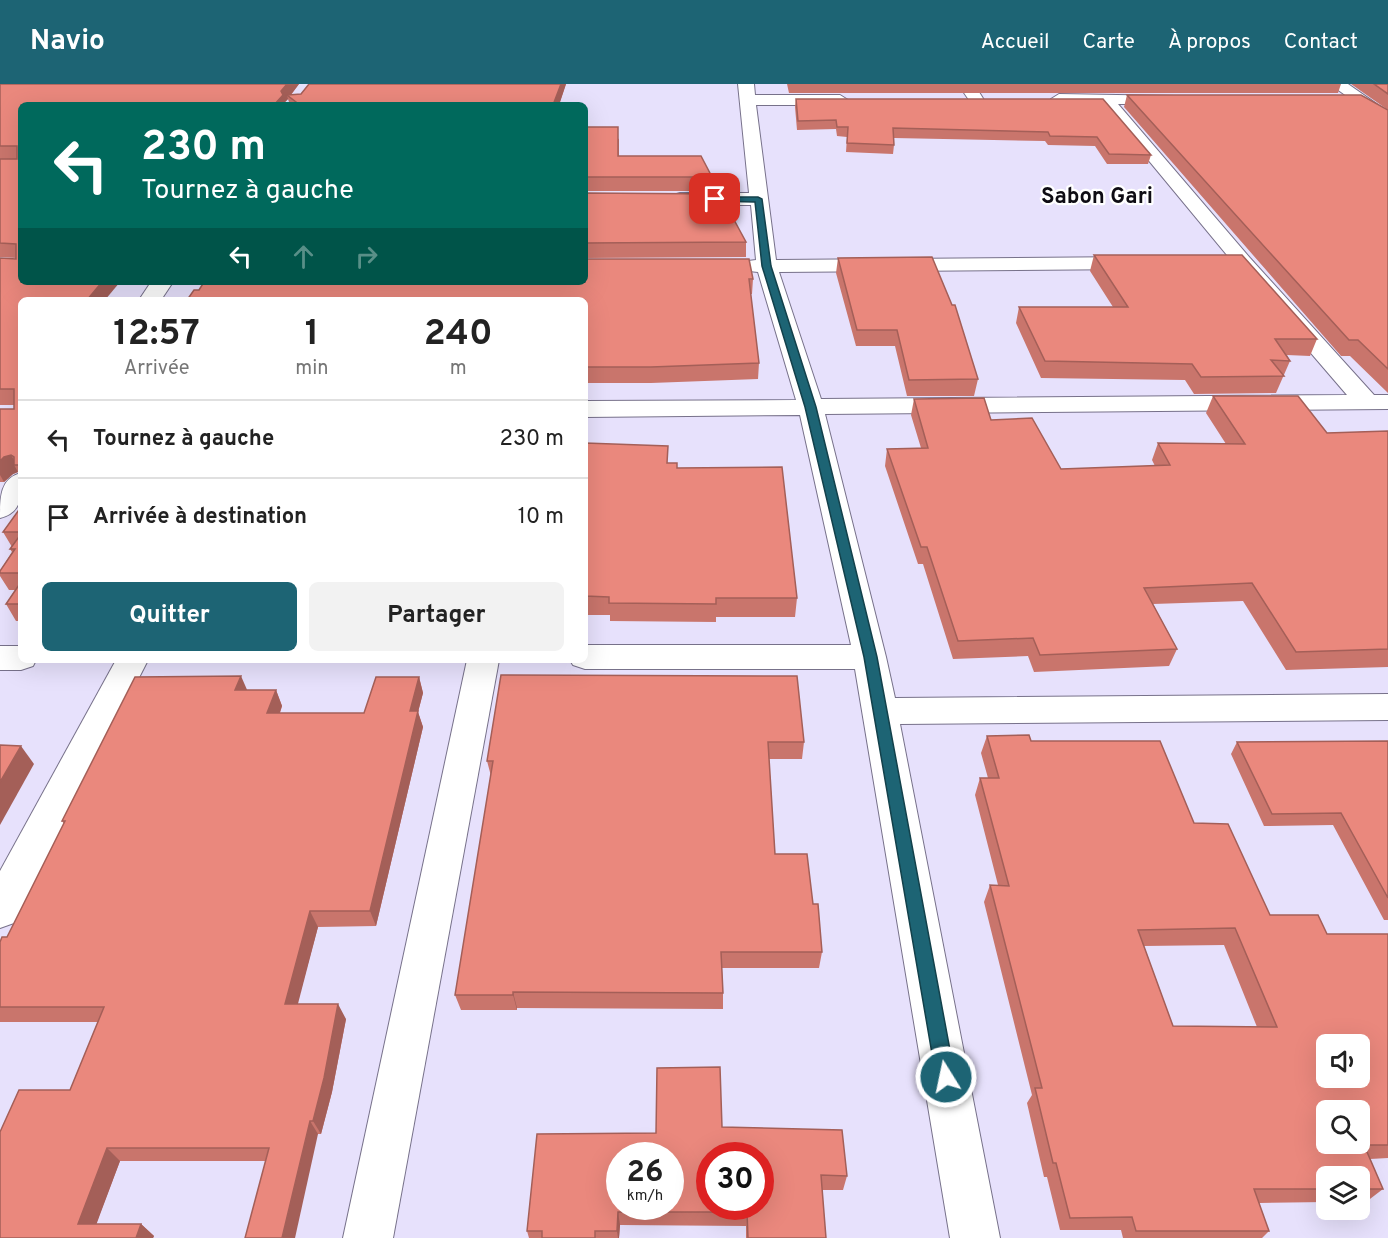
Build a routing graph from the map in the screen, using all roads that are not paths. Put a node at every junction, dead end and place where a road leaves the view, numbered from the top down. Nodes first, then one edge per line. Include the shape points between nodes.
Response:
1 (966, 84) edge
2 (747, 92) edge
3 (1337, 92) edge
4 (1106, 99) junction
5 (1187, 99) edge
6 (856, 100) edge
7 (952, 100) edge
8 (1047, 100) edge
9 (1388, 119) edge
10 (666, 199) edge
11 (758, 199) junction
12 (1160, 262) edge
13 (1219, 262) edge
14 (1243, 262) junction
15 (732, 266) edge
16 (766, 266) junction
17 (1377, 402) edge
18 (811, 407) junction
19 (588, 409) edge
20 (18, 485) edge
21 (0, 509) edge
22 (588, 657) edge
23 (870, 657) junction
24 (0, 658) edge
25 (18, 658) edge
26 (130, 663) edge
27 (482, 663) edge
28 (1388, 707) edge
29 (880, 711) junction
30 (0, 910) edge
31 (368, 1238) edge
32 (975, 1238) edge

1 - 7 street via 982,100
2 - 6 street
2 - 11 street
3 - 9 street via 1359,100
4 - 5 street
4 - 8 street
4 - 14 street
10 - 11 street
11 - 16 street
12 - 16 street
13 - 14 street
14 - 17 street
15 - 16 street
16 - 18 street
17 - 18 street
18 - 19 street
18 - 23 street
20 - 21 street
22 - 23 street
23 - 29 street
24 - 25 street
26 - 30 street
27 - 31 street
28 - 29 street
29 - 32 street

